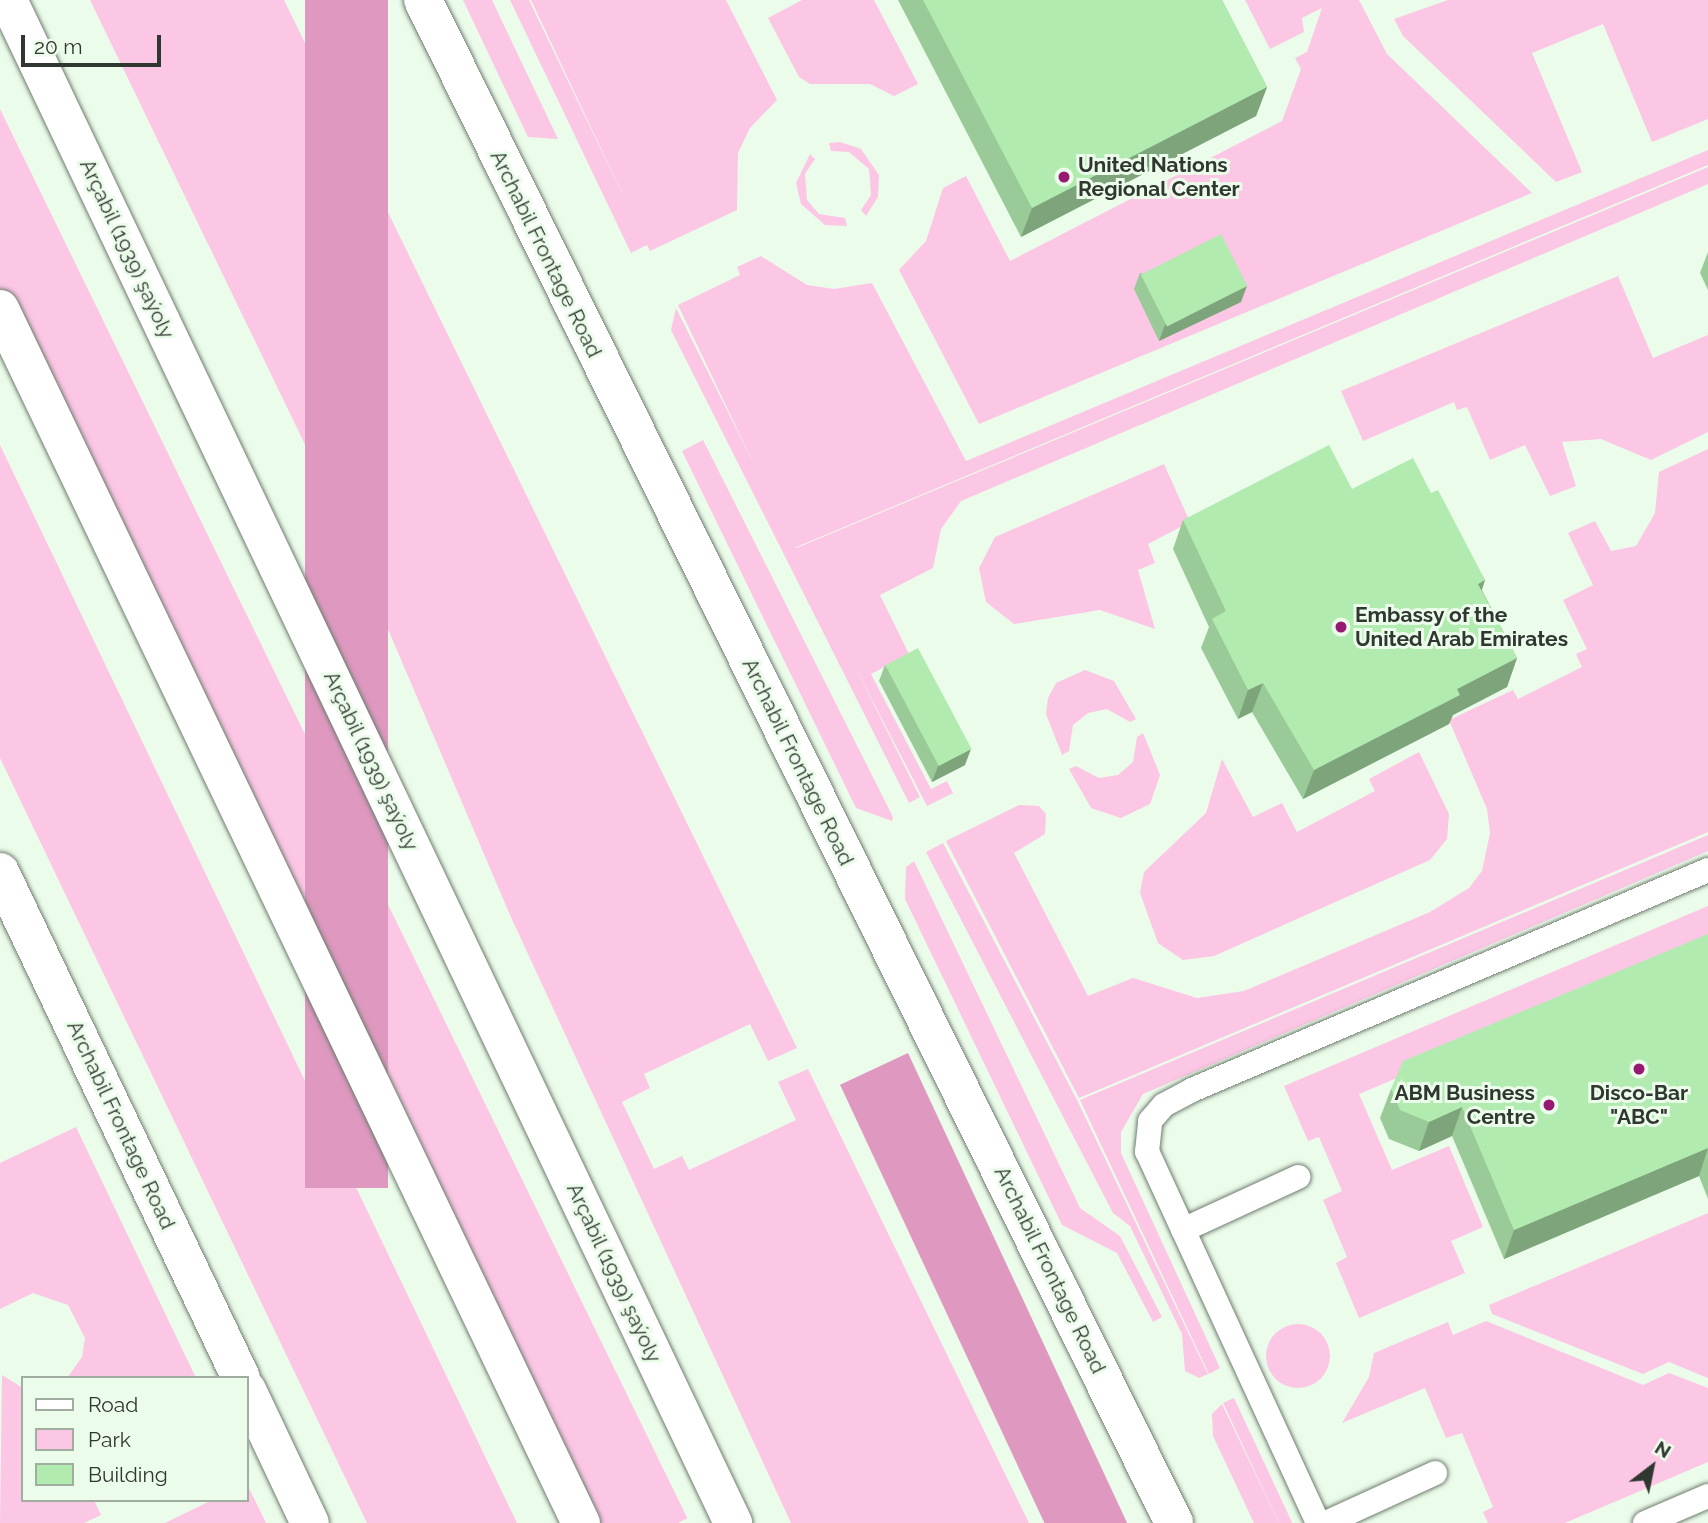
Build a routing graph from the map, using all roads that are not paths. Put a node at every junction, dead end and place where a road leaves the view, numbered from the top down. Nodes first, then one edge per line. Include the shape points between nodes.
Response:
1 (8, 0) edge
2 (26, 0) edge
3 (423, 0) edge
4 (33, 51) junction
5 (0, 309) edge
6 (1708, 870) edge
7 (0, 872) edge
8 (1298, 1177) dead end
9 (1183, 1230) junction
10 (240, 1376) edge
11 (248, 1392) edge
12 (1435, 1473) dead end
13 (1708, 1496) edge
14 (310, 1523) edge
15 (581, 1523) edge
16 (733, 1523) edge
17 (1174, 1523) edge
18 (1318, 1523) edge
19 (1326, 1523) edge
20 (1645, 1523) edge

1 - 4 main road, Arçabil (1939) şaýoly
2 - 4 main road
3 - 17 main road, Archabil Frontage Road
4 - 16 main road, Arçabil (1939) şaýoly
5 - 15 main road
6 - 9 lane via 1164,1105 1150,1121 1147,1152
7 - 10 main road, Archabil Frontage Road
8 - 9 lane
9 - 18 lane
11 - 14 main road
12 - 19 lane
13 - 20 lane

